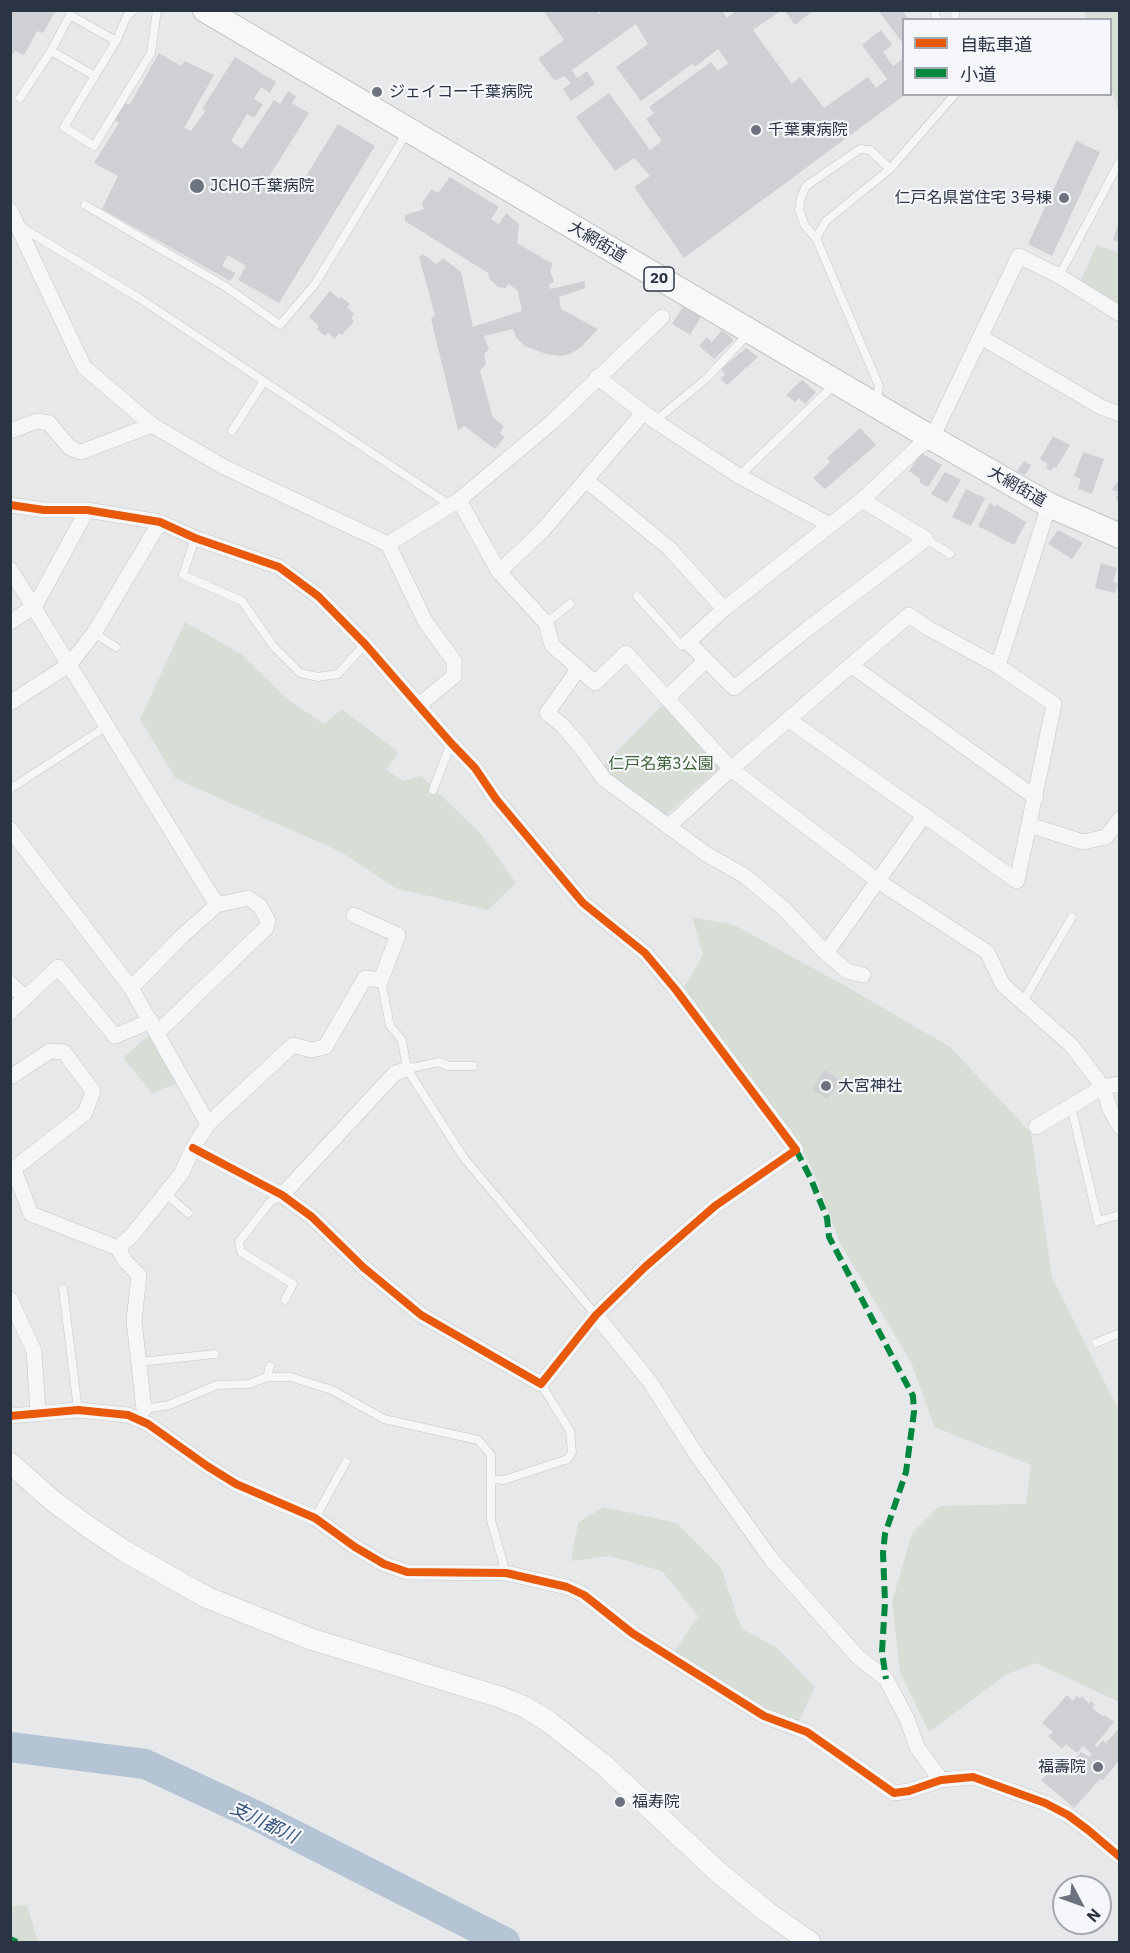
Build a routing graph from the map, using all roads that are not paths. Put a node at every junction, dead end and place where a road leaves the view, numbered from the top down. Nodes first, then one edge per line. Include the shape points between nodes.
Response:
1 (134, 10) edge
2 (157, 10) edge
3 (205, 10) edge
4 (116, 40) junction
5 (51, 51) junction
6 (95, 76) junction
7 (953, 96) edge
8 (20, 98) dead end
9 (409, 130) junction
10 (1119, 161) edge
11 (890, 170) junction
12 (85, 205) dead end
13 (14, 217) edge
14 (816, 238) junction
15 (1059, 276) junction
16 (1119, 314) edge
17 (662, 317) dead end
18 (750, 332) junction
19 (981, 337) junction
20 (597, 377) junction
21 (264, 381) junction
22 (838, 382) junction
23 (876, 406) junction
24 (1119, 414) edge
25 (649, 417) junction
26 (152, 425) junction
27 (10, 431) edge
28 (232, 431) dead end
29 (932, 438) junction
30 (739, 476) junction
31 (587, 481) junction
32 (862, 500) junction
33 (454, 503) junction
34 (1049, 505) junction
35 (10, 506) edge
36 (87, 510) junction
37 (160, 522) junction
38 (830, 525) junction
39 (1119, 536) edge
40 (195, 538) junction
41 (926, 539) junction
42 (388, 544) junction
43 (950, 554) dead end
44 (10, 568) edge
45 (499, 572) junction
46 (637, 596) dead end
47 (570, 604) dead end
48 (35, 606) junction
49 (724, 609) junction
50 (10, 622) edge
51 (546, 623) junction
52 (94, 633) junction
53 (688, 642) junction
54 (364, 644) junction
55 (116, 648) dead end
56 (705, 661) junction
57 (70, 664) junction
58 (852, 666) junction
59 (998, 666) junction
60 (579, 668) junction
61 (668, 697) junction
62 (10, 703) edge
63 (418, 706) junction
64 (789, 720) junction
65 (108, 725) junction
66 (450, 744) junction
67 (731, 769) junction
68 (10, 789) edge
69 (433, 790) dead end
70 (1036, 798) junction
71 (924, 816) junction
72 (1119, 819) edge
73 (1029, 825) junction
74 (668, 826) junction
75 (10, 829) edge
76 (878, 880) junction
77 (217, 905) junction
78 (354, 915) dead end
79 (1072, 917) dead end
80 (826, 953) junction
81 (863, 975) dead end
82 (381, 980) junction
83 (10, 983) edge
84 (131, 988) junction
85 (26, 998) junction
86 (1022, 1003) junction
87 (10, 1012) edge
88 (154, 1026) junction
89 (473, 1066) dead end
90 (407, 1069) junction
91 (10, 1075) edge
92 (1119, 1084) edge
93 (1103, 1087) junction
94 (1071, 1106) junction
95 (208, 1124) junction
96 (1036, 1126) dead end
97 (1119, 1127) edge
98 (193, 1148) junction
99 (12, 1171) edge
100 (165, 1193) junction
101 (282, 1195) junction
102 (188, 1213) dead end
103 (1119, 1215) edge
104 (118, 1248) junction
105 (63, 1289) dead end
106 (10, 1299) edge
107 (285, 1300) dead end
108 (596, 1315) junction
109 (1119, 1333) edge
110 (1096, 1343) dead end
111 (215, 1354) dead end
112 (140, 1362) junction
113 (270, 1366) dead end
114 (267, 1377) junction
115 (541, 1384) junction
116 (144, 1409) junction
117 (78, 1410) junction
118 (38, 1413) junction
119 (128, 1415) junction
120 (10, 1416) edge
121 (10, 1462) edge
122 (346, 1462) dead end
123 (491, 1479) junction
124 (315, 1518) junction
125 (506, 1573) junction
126 (941, 1780) junction
127 (1119, 1857) edge
128 (810, 1942) edge

1 - 4 lane
2 - 6 lane via 151,53 93,146 64,127
3 - 9 main road, 大網街道 / 20
4 - 5 lane via 70,15
4 - 6 lane
5 - 6 lane
5 - 8 lane
7 - 11 lane
9 - 12 lane via 315,284 280,325 226,287
9 - 18 main road, 大網街道 / 20
10 - 15 lane
11 - 14 lane via 826,220
11 - 14 lane via 870,150 860,149 806,186 799,210 805,226
13 - 21 lane
13 - 26 street via 84,367
14 - 23 lane via 879,386
15 - 16 street
15 - 19 street via 1019,256
17 - 20 street
18 - 22 main road, 大網街道 / 20
18 - 25 lane via 706,379
19 - 24 street
19 - 29 street
20 - 25 street
20 - 33 street via 552,422
21 - 28 lane
21 - 33 lane
22 - 23 main road, 大網街道 / 20
22 - 30 lane
23 - 29 main road, 大網街道 / 20
25 - 30 street
25 - 31 street
26 - 27 street via 81,452 70,448 49,423 37,421
26 - 42 street via 224,467
29 - 32 street
29 - 34 main road, 大網街道 / 20
30 - 38 street
31 - 45 street
31 - 49 street via 669,548
32 - 38 street
32 - 41 street
33 - 42 street
33 - 45 street
34 - 39 main road, 大網街道 / 20
34 - 59 street
35 - 36 street
36 - 37 street
36 - 48 street
37 - 40 street
37 - 52 street
38 - 49 street
40 - 54 street via 279,567 318,596
40 - 54 lane via 183,575 242,601 274,647 300,673 318,677 338,674
41 - 43 lane
41 - 56 street via 734,688
42 - 63 street via 425,621 454,661 454,676
44 - 48 street
45 - 51 street
46 - 53 lane via 682,646
47 - 51 lane
48 - 50 street
48 - 57 street
49 - 53 street
51 - 60 street via 552,645
52 - 55 lane
52 - 57 street
53 - 56 street
54 - 63 street
56 - 61 street
57 - 62 street
57 - 65 street
58 - 59 street via 909,615
58 - 64 street
58 - 70 street
59 - 70 street via 1054,704
60 - 61 street via 595,683 626,653
60 - 74 street via 547,713 581,747 604,779
61 - 67 street
63 - 66 street
64 - 67 street
64 - 71 street
65 - 68 lane
65 - 77 street
66 - 69 lane
66 - 108 street via 475,768 583,903 645,953 796,1150 715,1206
67 - 74 street
67 - 76 street
70 - 73 street
71 - 73 street via 1017,881
71 - 76 street
72 - 73 street via 1107,837 1083,842
74 - 80 street via 745,876
75 - 84 street
76 - 80 street
76 - 86 street via 987,952 1003,985
77 - 84 street
77 - 88 street via 248,898 261,906 268,921 266,928
78 - 82 street via 398,936
79 - 86 lane
80 - 81 street via 847,971
82 - 90 lane via 390,1026 402,1040
82 - 95 street via 365,978 325,1047 311,1050 293,1045
83 - 85 street
84 - 88 street
85 - 87 street
85 - 88 street via 58,967 115,1036
86 - 93 street via 1071,1045
88 - 95 street
89 - 90 lane via 439,1062
90 - 101 street via 395,1073
90 - 108 lane via 464,1158
91 - 99 street via 50,1051 64,1052 93,1090 85,1113
92 - 93 street
93 - 94 street
93 - 97 street
94 - 96 street
94 - 103 lane via 1098,1221
95 - 98 street
98 - 100 street via 181,1174
98 - 101 street
99 - 104 street via 31,1214
100 - 102 lane
100 - 104 street
101 - 107 lane via 270,1202 239,1242 241,1252 293,1284
101 - 115 street via 421,1315
104 - 112 street via 139,1275 134,1321
105 - 117 lane
106 - 118 street via 34,1352
108 - 115 street
108 - 126 street via 650,1382 771,1559 857,1656 886,1679 917,1747
109 - 110 lane
111 - 112 lane
112 - 116 street
113 - 114 lane
114 - 116 lane via 249,1384 217,1385 169,1405
114 - 123 lane via 291,1377 332,1390 384,1419 478,1440 491,1455
115 - 123 lane via 570,1431 572,1452 568,1459 515,1477
116 - 119 lane
117 - 118 street
117 - 119 street
118 - 120 street
119 - 124 street via 148,1424 236,1484
121 - 128 street via 90,1528 206,1597 311,1639 525,1707 605,1766 718,1872
122 - 124 lane
123 - 125 lane via 491,1520
124 - 125 street via 355,1547 407,1572
125 - 126 street via 567,1587 584,1595 632,1633 764,1716 807,1732 894,1793
126 - 127 street via 973,1777 1045,1803 1081,1825

